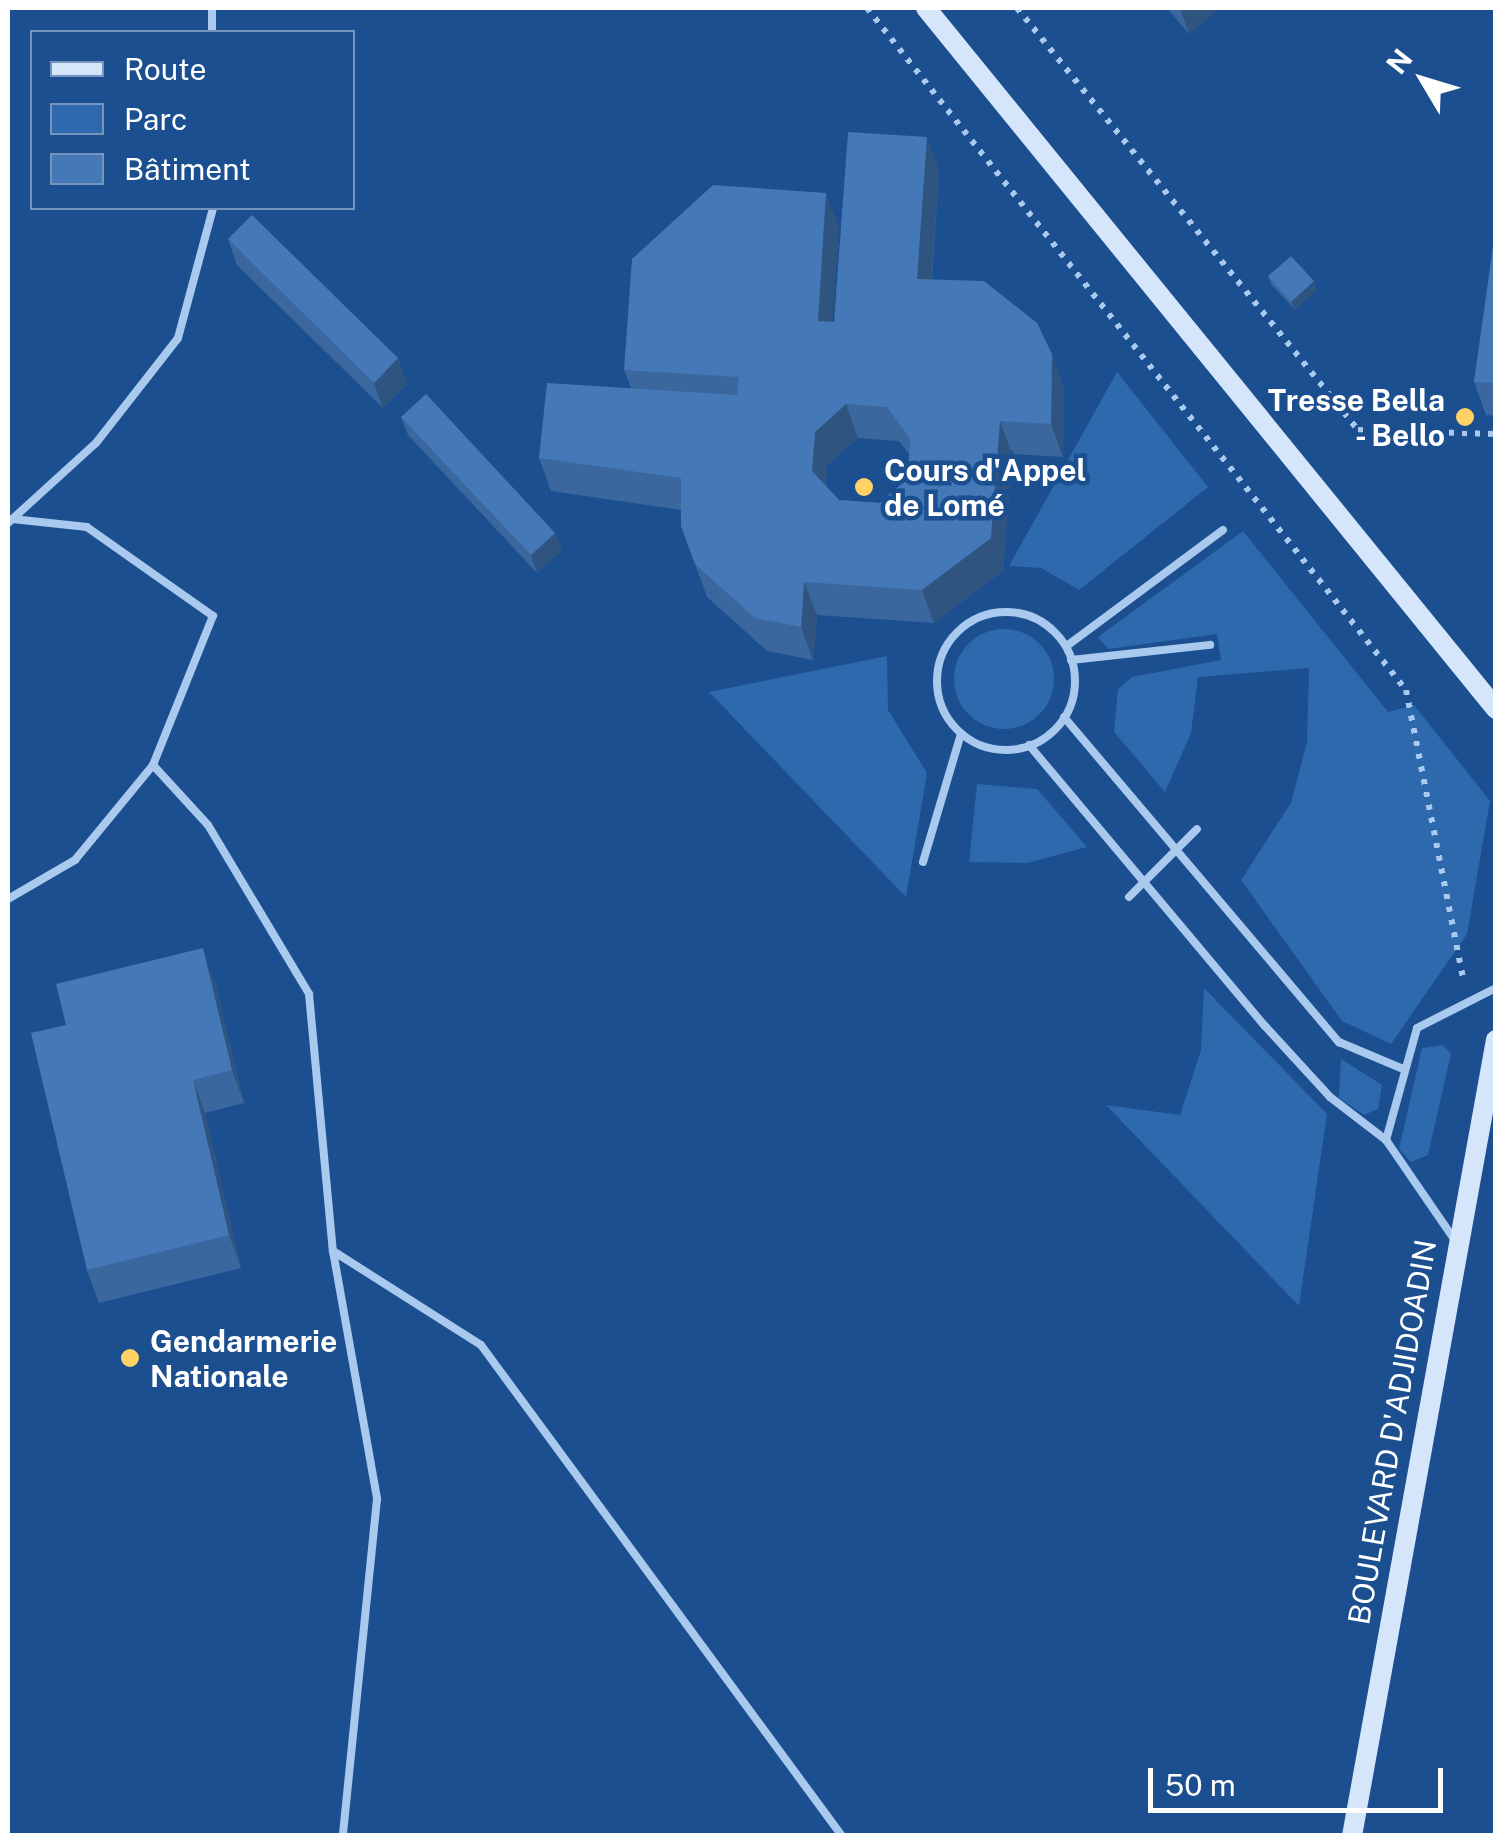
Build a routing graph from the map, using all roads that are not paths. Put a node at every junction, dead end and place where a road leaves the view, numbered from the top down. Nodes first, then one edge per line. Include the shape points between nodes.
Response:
1 (926, 8) edge
2 (212, 210) edge
3 (10, 521) edge
4 (1223, 530) dead end
5 (1210, 644) dead end
6 (1068, 646) junction
7 (1071, 660) junction
8 (1496, 709) edge
9 (1064, 717) junction
10 (961, 734) junction
11 (1029, 745) junction
12 (153, 765) junction
13 (1197, 829) dead end
14 (1180, 853) junction
15 (923, 862) dead end
16 (1144, 882) junction
17 (1129, 898) dead end
18 (8, 899) edge
19 (1496, 988) edge
20 (1496, 1040) edge
21 (1401, 1068) junction
22 (1386, 1140) junction
23 (1458, 1243) junction
24 (333, 1251) junction
25 (344, 1836) edge
26 (842, 1836) edge
27 (1352, 1836) edge

1 - 8 street
2 - 3 lane via 178,338 96,443
3 - 12 lane via 88,528 212,616
4 - 6 lane
5 - 7 lane
6 - 7 lane
6 - 10 lane via 1014,612 959,630 936,682
7 - 9 lane
9 - 11 lane
9 - 14 lane
10 - 11 lane via 997,750
10 - 15 lane
11 - 16 lane
12 - 18 lane via 75,860
12 - 24 lane via 208,825 309,994
13 - 14 lane
14 - 16 lane
14 - 21 lane via 1338,1042
16 - 17 lane
16 - 22 lane via 1330,1097
19 - 21 lane via 1417,1028
20 - 23 street, BOULEVARD D'ADJIDOADIN
21 - 22 lane
22 - 23 lane
23 - 27 street, BOULEVARD D'ADJIDOADIN
24 - 25 lane via 377,1500
24 - 26 lane via 481,1344

